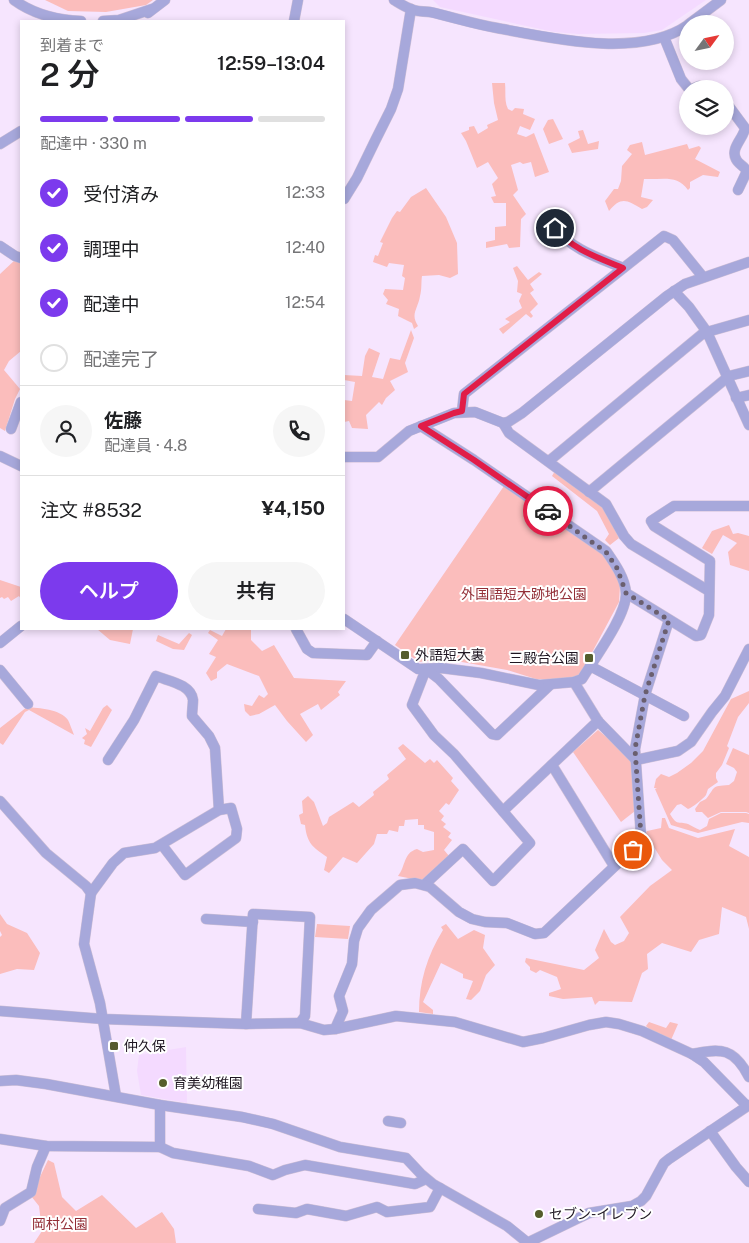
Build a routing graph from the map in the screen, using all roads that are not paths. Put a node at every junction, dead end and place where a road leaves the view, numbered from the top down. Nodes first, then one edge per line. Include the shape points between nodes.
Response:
1 (14, 0) edge
2 (165, 0) edge
3 (298, 0) edge
4 (394, 0) edge
5 (423, 0) edge
6 (721, 0) edge
7 (152, 9) junction
8 (411, 9) junction
9 (428, 12) junction
10 (700, 15) edge
11 (66, 20) edge
12 (119, 20) edge
13 (139, 20) edge
14 (294, 20) edge
15 (679, 29) edge
16 (664, 37) junction
17 (682, 80) edge
18 (734, 113) edge
19 (20, 133) edge
20 (0, 144) edge
21 (738, 190) dead end
22 (345, 197) edge
23 (555, 228) dead end
24 (0, 246) edge
25 (20, 258) edge
26 (749, 262) edge
27 (623, 268) junction
28 (703, 277) junction
29 (674, 292) junction
30 (749, 320) edge
31 (707, 332) junction
32 (749, 370) edge
33 (727, 377) junction
34 (749, 395) edge
35 (736, 398) junction
36 (20, 405) edge
37 (462, 411) junction
38 (503, 423) junction
39 (749, 425) edge
40 (421, 426) junction
41 (11, 430) dead end
42 (0, 456) edge
43 (345, 456) edge
44 (549, 461) junction
45 (20, 466) edge
46 (589, 492) junction
47 (749, 506) edge
48 (709, 591) junction
49 (626, 593) junction
50 (345, 620) edge
51 (669, 620) junction
52 (20, 627) edge
53 (297, 630) edge
54 (377, 641) junction
55 (0, 643) edge
56 (749, 649) edge
57 (590, 666) junction
58 (426, 669) junction
59 (0, 670) edge
60 (574, 682) junction
61 (550, 685) junction
62 (645, 695) junction
63 (28, 704) dead end
64 (684, 716) dead end
65 (598, 721) junction
66 (108, 760) dead end
67 (636, 760) junction
68 (552, 765) junction
69 (0, 801) edge
70 (219, 810) junction
71 (503, 811) junction
72 (162, 845) junction
73 (614, 866) junction
74 (424, 885) junction
75 (91, 893) junction
76 (206, 919) dead end
77 (253, 922) junction
78 (0, 1011) edge
79 (103, 1019) junction
80 (300, 1023) junction
81 (246, 1024) junction
82 (335, 1029) junction
83 (692, 1054) junction
84 (749, 1077) edge
85 (0, 1081) edge
86 (116, 1096) junction
87 (160, 1105) junction
88 (748, 1105) edge
89 (388, 1121) dead end
90 (401, 1123) dead end
91 (710, 1131) junction
92 (0, 1139) edge
93 (46, 1146) junction
94 (160, 1147) junction
95 (426, 1179) junction
96 (749, 1182) edge
97 (440, 1188) junction
98 (258, 1209) dead end
99 (0, 1221) edge
100 (528, 1243) edge

1 - 11 street via 35,12
2 - 7 street
3 - 14 street
4 - 8 street
5 - 9 street
6 - 10 street
7 - 12 street
7 - 13 street
8 - 9 street
8 - 22 street via 398,89 391,109
9 - 16 street via 469,23 577,42 644,41
15 - 16 street
16 - 17 street
18 - 21 street via 745,128 734,150 736,161 747,171
19 - 20 street
23 - 27 street via 563,239
24 - 25 street
26 - 28 street
27 - 28 street via 664,236 673,240
27 - 37 street via 464,394
28 - 29 street
29 - 31 street
29 - 38 street via 515,418
30 - 31 street
31 - 33 street
31 - 44 street
32 - 33 street
33 - 35 street
33 - 46 street
34 - 35 street
35 - 39 street
36 - 41 street
37 - 38 street via 475,412
37 - 40 street
38 - 44 street via 509,433
40 - 43 street via 409,431 378,457
40 - 49 street via 606,552 617,568
42 - 45 street
44 - 46 street
46 - 48 street via 606,504 625,539
47 - 48 street via 674,506 651,521 710,561
48 - 51 street via 709,615 701,635 696,636
49 - 51 street
49 - 57 street via 624,608
50 - 54 street
51 - 62 street
52 - 55 street
53 - 54 street via 307,649 313,653 367,655
54 - 58 street via 418,669
56 - 67 street via 725,696 691,742 678,751
57 - 60 street via 582,679
57 - 62 street
58 - 61 street via 481,673
58 - 61 street via 492,734 497,735
58 - 71 street via 412,705 434,735
59 - 63 street
60 - 61 street
60 - 65 street
62 - 64 street
62 - 67 street
65 - 67 street
65 - 68 street
66 - 70 street via 134,720 156,676 183,686 193,701 192,716 215,748
67 - 73 street via 641,836 633,850
68 - 71 street
68 - 73 street
69 - 75 street via 46,853
70 - 72 street
70 - 72 street via 231,808 236,838 185,876
71 - 74 street via 530,843 493,881 464,849
72 - 75 street via 124,853
73 - 74 street via 544,933 529,932 508,923 472,919
74 - 82 street via 400,885 371,910 358,928 352,964 340,996 343,1011
75 - 79 street via 84,944
76 - 77 street
77 - 80 street via 253,914 310,917 305,1016
77 - 81 street
78 - 79 street
79 - 81 street
79 - 86 street
80 - 81 street
80 - 82 street via 324,1030
82 - 83 street via 396,1016 455,1022 523,1042 606,1022 642,1031
83 - 84 street via 713,1050 729,1053 739,1060
83 - 88 street
85 - 86 street via 16,1080
86 - 87 street
87 - 94 street
87 - 95 street via 242,1117 340,1147 406,1158
88 - 91 street
89 - 90 street
91 - 96 street
91 - 100 street via 664,1163 641,1201 632,1206 589,1213
92 - 93 street
93 - 94 street
93 - 99 street via 31,1192 5,1208
94 - 95 street via 173,1153 249,1166 273,1175 305,1165 415,1184
95 - 97 street
97 - 98 street via 430,1207 387,1212 377,1207 346,1216 307,1209 296,1213
97 - 100 street via 506,1226

